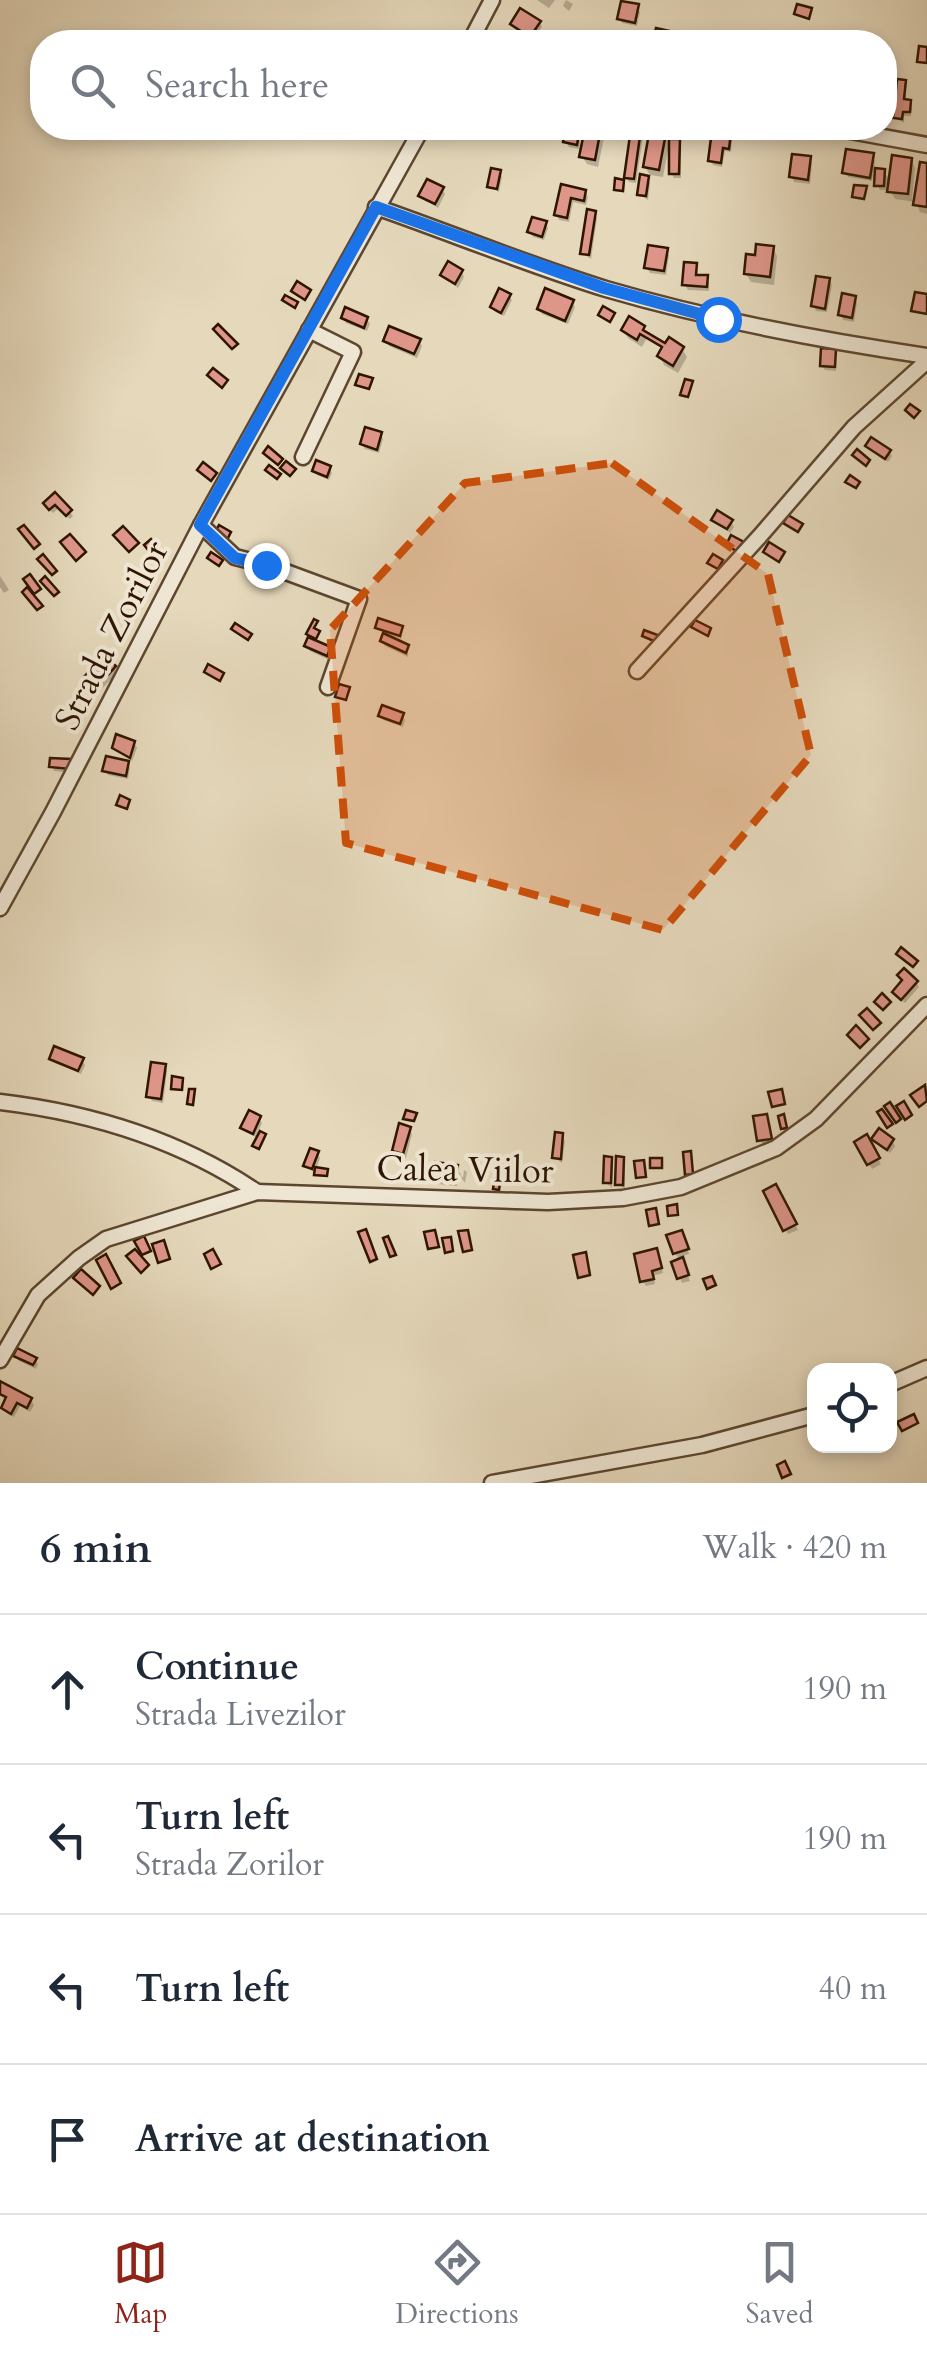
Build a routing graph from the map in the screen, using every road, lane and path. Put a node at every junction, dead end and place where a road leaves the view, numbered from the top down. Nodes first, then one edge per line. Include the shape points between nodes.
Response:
1 (492, 0) edge
2 (476, 30) edge
3 (415, 140) edge
4 (897, 140) edge
5 (927, 145) edge
6 (376, 207) junction
7 (309, 330) junction
8 (927, 359) edge
9 (303, 457) dead end
10 (200, 525) junction
11 (637, 671) dead end
12 (328, 687) dead end
13 (0, 908) edge
14 (927, 1005) edge
15 (0, 1102) edge
16 (258, 1192) junction
17 (0, 1360) edge
18 (927, 1368) edge
19 (897, 1381) edge
20 (807, 1418) edge
21 (492, 1483) edge

1 - 2 street
3 - 6 street, Strada Zorilor
4 - 5 street
6 - 7 street, Strada Zorilor
6 - 8 street via 604,288 793,336
7 - 9 street via 353,352
7 - 10 street, Strada Zorilor
8 - 11 street via 854,426
10 - 12 street via 235,558 360,599
10 - 13 street, Strada Zorilor
14 - 16 street, Calea Viilor via 816,1119 776,1148 682,1186 548,1202
15 - 16 street via 56,1108 149,1136
16 - 17 street, Calea Viilor via 106,1239 38,1295
18 - 19 street
20 - 21 street

